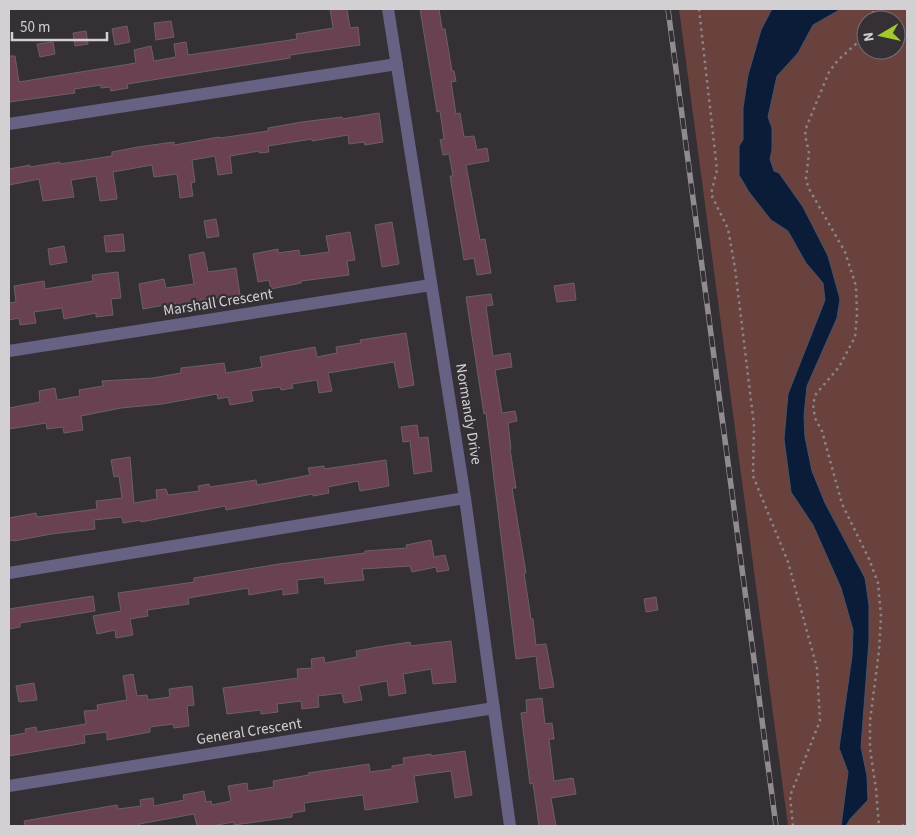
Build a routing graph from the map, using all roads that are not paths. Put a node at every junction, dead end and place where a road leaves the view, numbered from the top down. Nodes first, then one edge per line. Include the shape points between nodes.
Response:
1 (388, 9) edge
2 (397, 64) junction
3 (9, 124) edge
4 (431, 284) junction
5 (9, 351) edge
6 (465, 498) junction
7 (9, 573) edge
8 (494, 708) junction
9 (9, 786) edge
10 (510, 826) edge

1 - 2 street, Normandy Drive
2 - 3 street
2 - 4 street, Normandy Drive
4 - 5 street, Marshall Crescent
4 - 6 street, Normandy Drive
6 - 7 street
6 - 8 street, Normandy Drive
8 - 9 street, General Crescent
8 - 10 street, Normandy Drive

